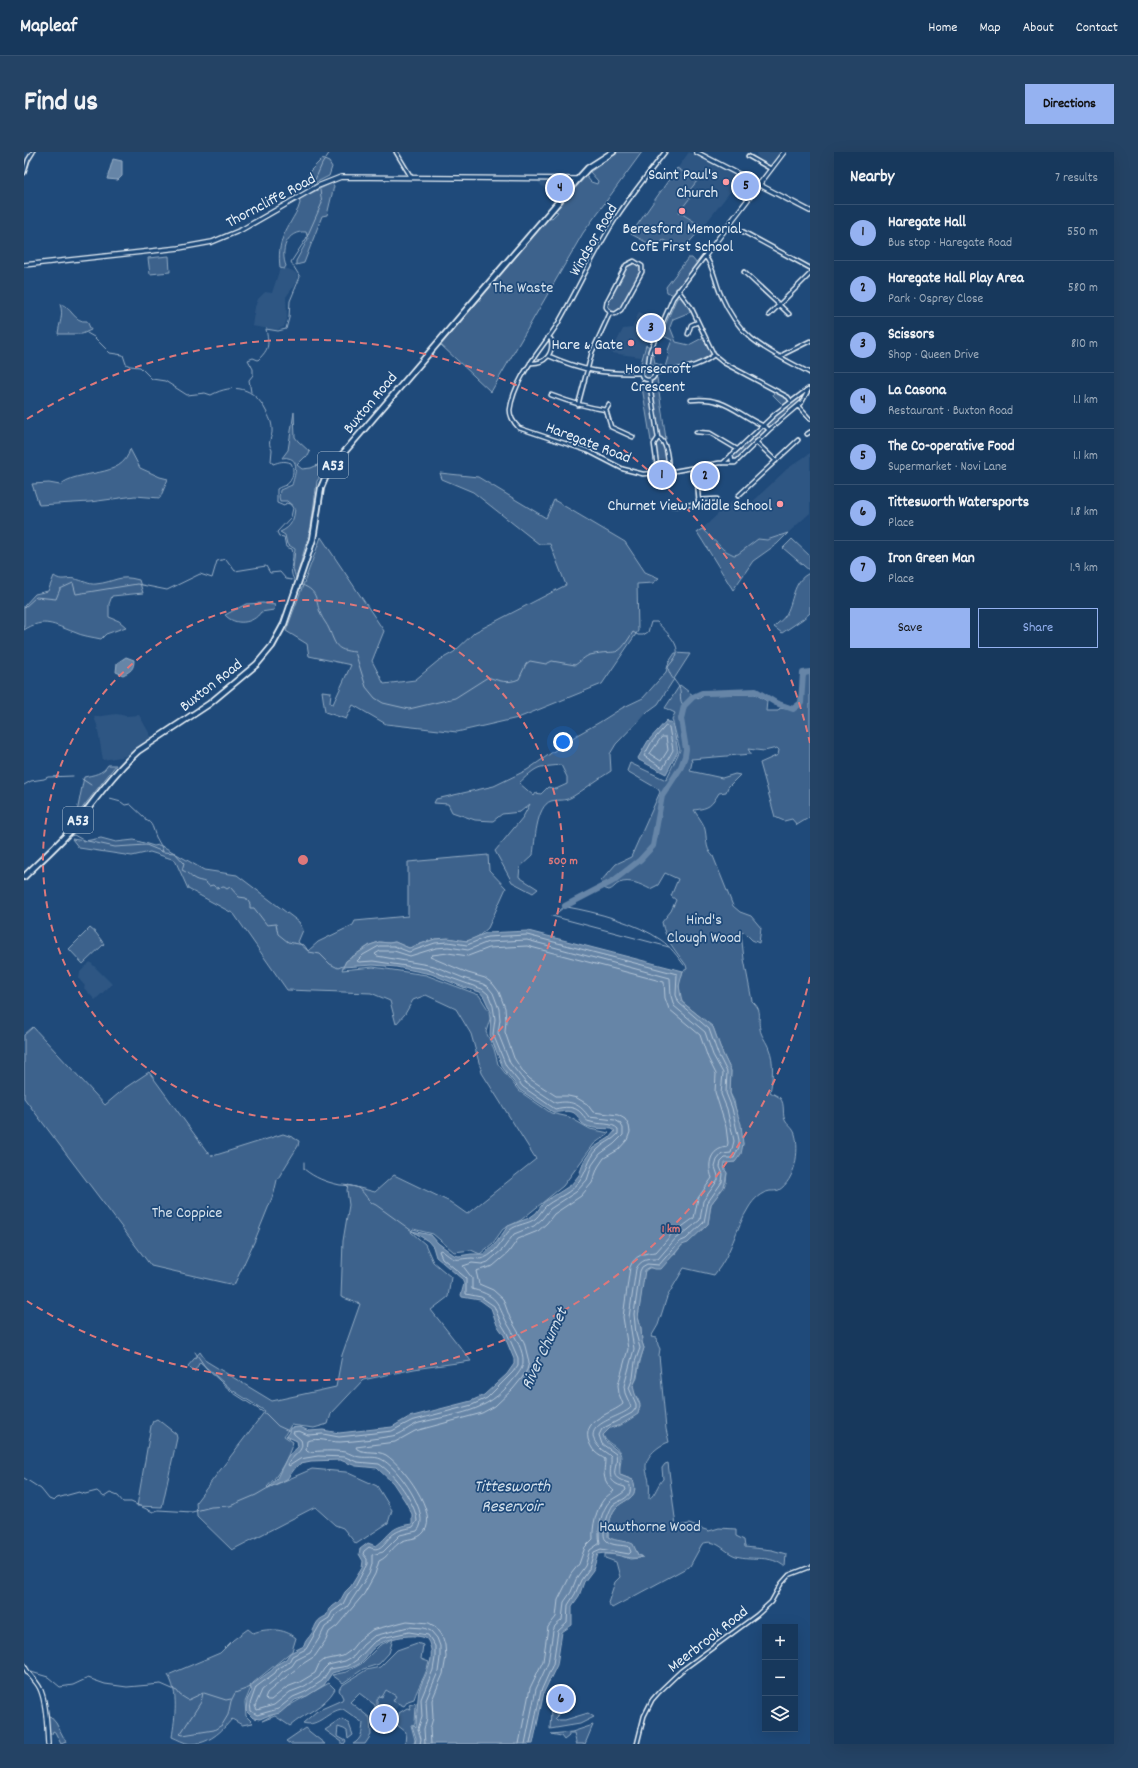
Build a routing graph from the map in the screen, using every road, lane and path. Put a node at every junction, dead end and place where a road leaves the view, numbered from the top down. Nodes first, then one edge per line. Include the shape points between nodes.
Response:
1 (33, 152) edge
2 (396, 152) edge
3 (613, 152) edge
4 (665, 152) edge
5 (696, 152) edge
6 (784, 152) edge
7 (748, 156) dead end
8 (771, 170) junction
9 (24, 172) edge
10 (411, 177) junction
11 (566, 179) junction
12 (578, 179) junction
13 (760, 185) junction
14 (572, 186) junction
15 (810, 211) edge
16 (729, 224) junction
17 (705, 256) junction
18 (24, 265) edge
19 (810, 268) edge
20 (744, 272) dead end
21 (810, 274) edge
22 (678, 290) junction
23 (779, 304) junction
24 (610, 313) junction
25 (789, 314) dead end
26 (769, 315) dead end
27 (698, 322) junction
28 (688, 331) dead end
29 (548, 337) junction
30 (810, 341) edge
31 (714, 355) junction
32 (549, 356) junction
33 (781, 357) junction
34 (530, 363) junction
35 (648, 366) junction
36 (587, 370) junction
37 (655, 372) junction
38 (641, 373) junction
39 (810, 373) edge
40 (649, 380) junction
41 (810, 388) edge
42 (551, 395) dead end
43 (799, 395) junction
44 (691, 400) dead end
45 (804, 400) junction
46 (791, 401) junction
47 (578, 405) junction
48 (609, 405) dead end
49 (511, 406) joint
50 (798, 406) junction
51 (606, 410) junction
52 (810, 419) edge
53 (762, 425) junction
54 (769, 430) junction
55 (696, 432) dead end
56 (633, 437) dead end
57 (658, 438) junction
58 (798, 440) dead end
59 (756, 442) junction
60 (737, 449) junction
61 (731, 456) junction
62 (737, 461) junction
63 (776, 461) junction
64 (722, 463) junction
65 (696, 467) junction
66 (669, 472) junction
67 (658, 473) junction
68 (738, 496) dead end
69 (717, 499) dead end
70 (698, 500) junction
71 (673, 506) dead end
72 (24, 877) edge
73 (810, 1567) edge
74 (24, 1665) edge
75 (48, 1744) edge
76 (637, 1744) edge

1 - 9 street
2 - 10 street
3 - 12 highway, Buxton Road / A53 via 588,168
4 - 29 street, Windsor Road via 617,216
5 - 13 street
6 - 8 street
7 - 8 street
8 - 13 street
10 - 11 street, Thorncliffe Road
10 - 18 street, Thorncliffe Road via 341,177 330,180 241,230 212,242
11 - 12 street, Thorncliffe Road
11 - 14 street
12 - 14 highway, Buxton Road / A53
13 - 15 street
13 - 16 street
14 - 72 highway, Buxton Road / A53 via 352,442 326,476 321,488 313,539 284,624 272,646 257,664 209,704 129,759 104,786 71,829
16 - 17 street
16 - 19 street
17 - 22 street
17 - 33 street via 710,262 720,295 740,329 755,343
20 - 23 street
21 - 23 street
22 - 27 street via 691,307
22 - 35 street via 651,349
23 - 25 street
23 - 26 street
24 - 24 street via 615,314 622,310 639,279 643,268 637,261 629,262 623,270 607,301 606,307
24 - 36 street via 600,332
27 - 28 street via 691,325
27 - 31 street
29 - 32 street via 552,345
29 - 34 street, Windsor Road
30 - 33 street
31 - 37 street via 691,368
31 - 46 street via 724,364 788,397
32 - 34 street via 540,363
32 - 36 street
33 - 39 street
34 - 49 street, Windsor Road via 518,385
35 - 37 street
35 - 38 street via 642,369
36 - 38 street
36 - 47 street
37 - 40 street
38 - 40 street
40 - 57 street
41 - 43 street, Haregate Road
41 - 45 street, Haregate Road
42 - 47 street
43 - 45 street
43 - 46 street, Haregate Road
44 - 53 street via 712,400
45 - 50 street, Haregate Road
46 - 53 street, Haregate Road
47 - 51 street
48 - 51 street
49 - 67 street, Haregate Road via 512,420 519,428 593,453 627,470 643,474
50 - 52 street
50 - 54 street, Haregate Road
51 - 56 street via 611,427
53 - 54 street
53 - 60 street, Haregate Road
54 - 59 street, Haregate Road
55 - 60 street via 710,433
57 - 66 street via 665,442
57 - 67 street via 654,444
58 - 63 street
59 - 62 street, Haregate Road
59 - 63 street
60 - 61 street, Haregate Road
61 - 62 street via 732,461
61 - 64 street, Haregate Road
62 - 64 street, Haregate Road
63 - 68 street
64 - 65 street, Haregate Road
65 - 66 street, Haregate Road
65 - 70 street
66 - 67 street, Haregate Road
69 - 70 street
70 - 71 street via 698,504
73 - 76 street, Meerbrook Road via 789,1575 771,1602 757,1615 681,1671 659,1692 644,1716
74 - 75 street via 28,1675 42,1692

